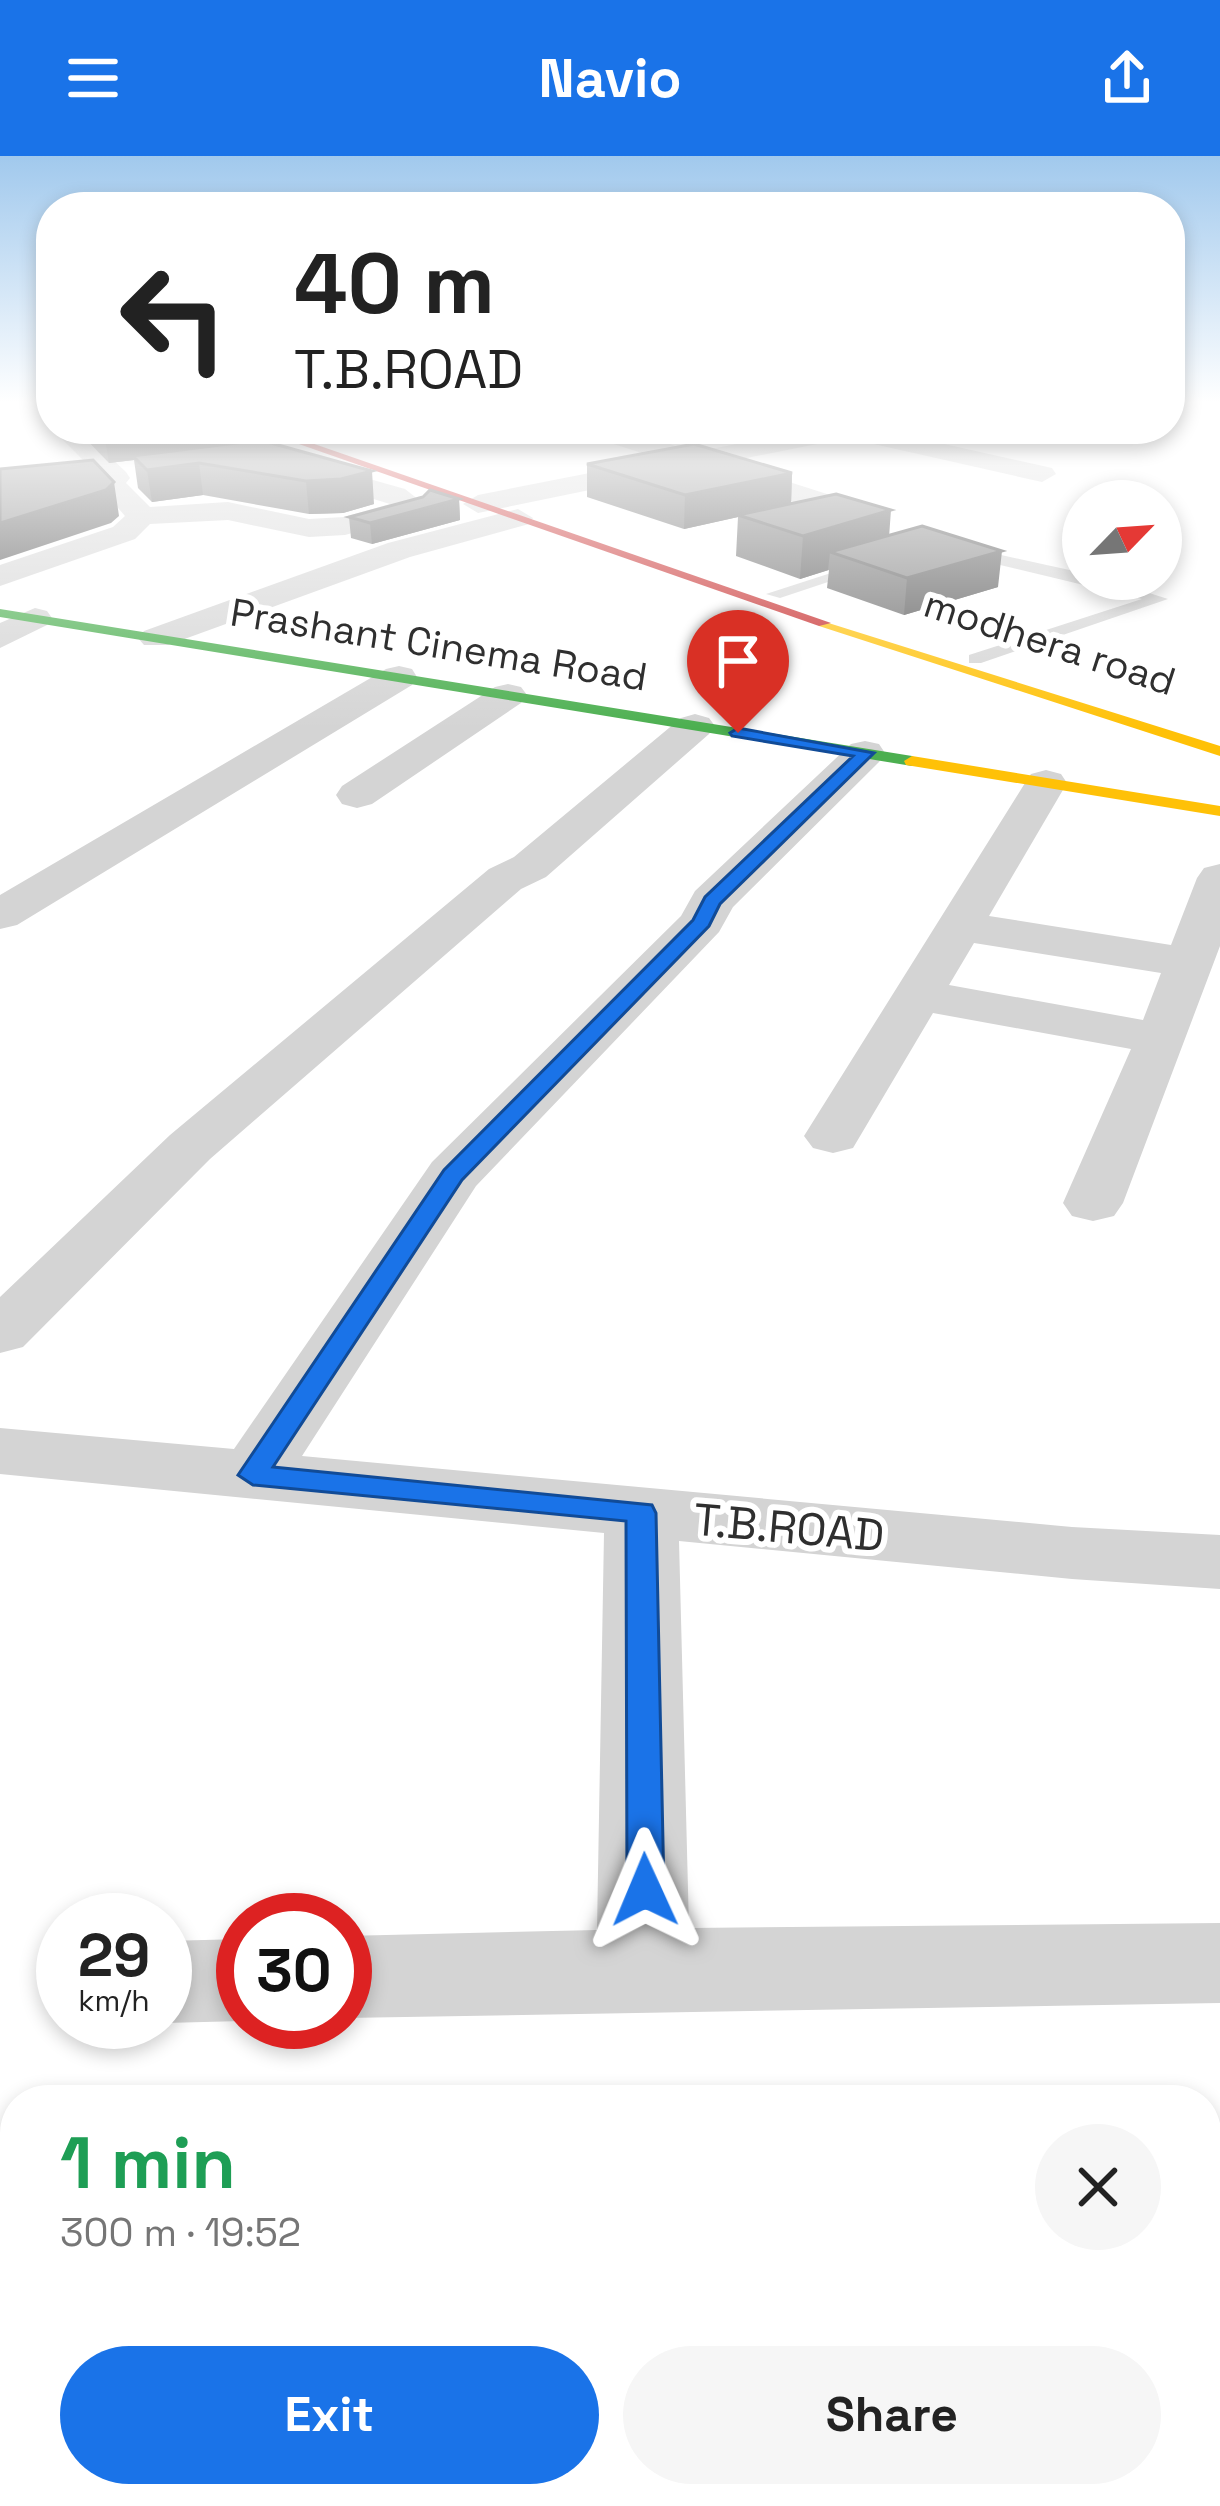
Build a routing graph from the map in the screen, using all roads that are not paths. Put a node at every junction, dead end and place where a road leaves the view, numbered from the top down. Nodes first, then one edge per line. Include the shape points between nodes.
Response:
1 (136, 510) edge
2 (404, 510) edge
3 (495, 510) edge
4 (504, 510) edge
5 (504, 510) edge
6 (843, 510) edge
7 (142, 516) junction
8 (866, 517) edge
9 (0, 546) edge
10 (940, 550) edge
11 (50, 559) junction
12 (880, 562) edge
13 (1062, 573) edge
14 (0, 576) edge
15 (774, 594) junction
16 (1157, 600) edge
17 (0, 613) edge
18 (35, 618) junction
19 (0, 637) edge
20 (156, 638) junction
21 (976, 659) junction
22 (399, 677) junction
23 (508, 695) junction
24 (695, 725) junction
25 (1220, 737) edge
26 (1220, 751) edge
27 (865, 753) junction
28 (1046, 783) junction
29 (357, 795) dead end
30 (1220, 811) edge
31 (1220, 878) edge
32 (0, 915) edge
33 (959, 926) junction
34 (1189, 963) junction
35 (917, 995) junction
36 (1162, 1039) junction
37 (832, 1136) dead end
38 (1093, 1203) dead end
39 (0, 1333) edge
40 (0, 1451) edge
41 (253, 1475) junction
42 (641, 1513) junction
43 (1220, 1562) edge
44 (1220, 1963) edge
45 (644, 1969) junction
46 (372, 1976) edge

1 - 7 street
2 - 7 street via 310,528 228,511
3 - 20 street
4 - 15 main road, modhera road
5 - 26 main road
6 - 8 street
7 - 11 street via 124,533
9 - 11 street
10 - 13 lane via 974,550
11 - 14 street
12 - 15 lane
15 - 21 main road, modhera road
16 - 21 lane
17 - 18 main road, Prashant Cinema Road
18 - 19 street
18 - 20 main road, Prashant Cinema Road
20 - 22 main road, Prashant Cinema Road
21 - 25 main road, modhera road
22 - 23 main road, Prashant Cinema Road
22 - 32 street
23 - 24 main road, Prashant Cinema Road
23 - 29 street
24 - 27 main road, Prashant Cinema Road
24 - 39 street via 190,1147
27 - 28 main road, Prashant Cinema Road
27 - 41 street via 712,901 702,922 453,1175
28 - 30 main road, Prashant Cinema Road
28 - 33 street
31 - 34 street
33 - 34 street
33 - 35 street
34 - 36 street
35 - 36 street
35 - 37 street
36 - 38 street
40 - 41 street, T.B.ROAD
41 - 42 street, T.B.ROAD
42 - 43 street, T.B.ROAD
42 - 45 street
44 - 45 street
45 - 46 street

